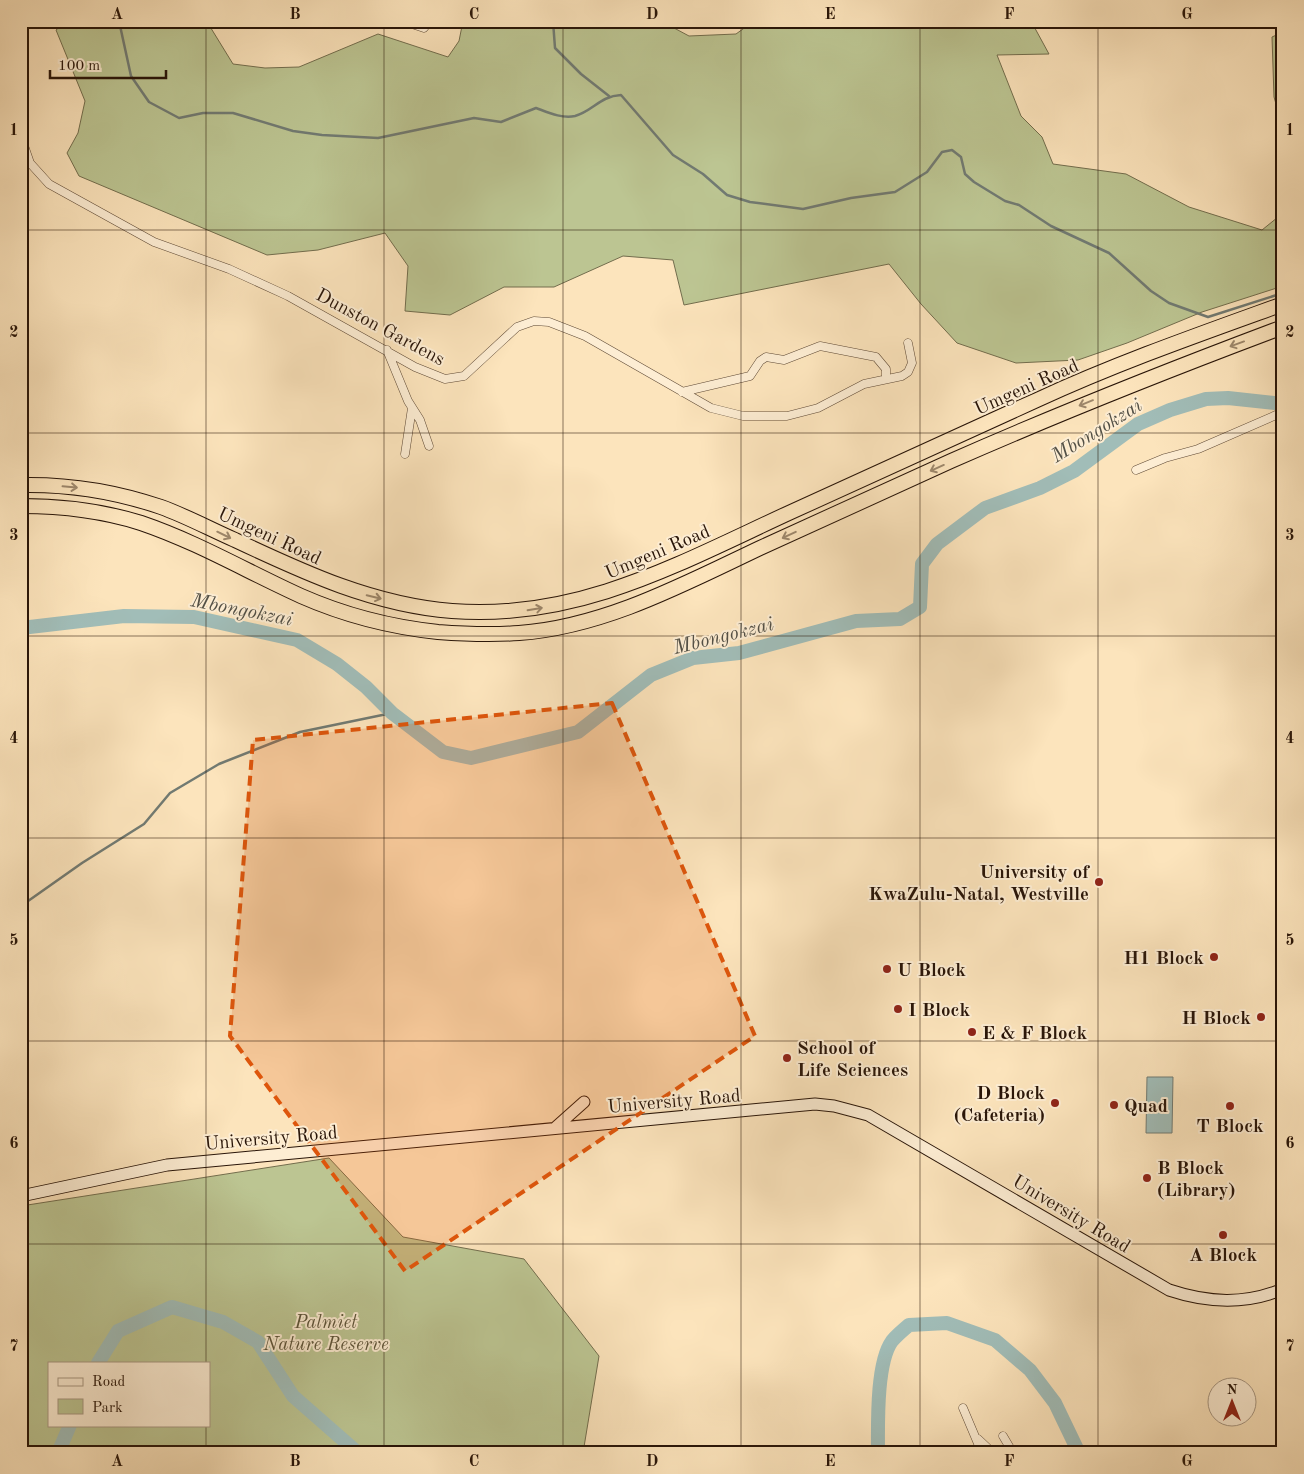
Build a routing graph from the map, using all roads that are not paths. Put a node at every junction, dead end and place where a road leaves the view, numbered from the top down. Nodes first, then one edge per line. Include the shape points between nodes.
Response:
1 (403, 21) edge
2 (429, 21) edge
3 (21, 137) edge
4 (1283, 304) edge
5 (1283, 327) edge
6 (908, 343) dead end
7 (387, 350) junction
8 (886, 378) junction
9 (682, 392) junction
10 (412, 408) junction
11 (1283, 412) edge
12 (430, 446) dead end
13 (405, 454) dead end
14 (1136, 470) dead end
15 (21, 485) edge
16 (21, 506) edge
17 (584, 1102) dead end
18 (556, 1127) junction
19 (21, 1196) edge
20 (1283, 1289) edge
21 (963, 1408) dead end
22 (1003, 1436) dead end
23 (978, 1439) junction
24 (982, 1453) edge
25 (993, 1453) edge
26 (1013, 1453) edge

1 - 2 street via 424,28
3 - 7 street, Dunston Gardens via 30,162 49,184 154,242 279,292
15 -> 4 highway, Umgeni Road via 80,488 161,507 324,581 367,596 450,611 508,613 548,607 630,585 1040,398
5 -> 16 highway, Umgeni Road via 1048,419 634,606 555,628 521,633 444,632 391,625 349,614 302,596 138,522 50,506
6 - 8 street, Dunston Gardens via 912,363 908,372
7 - 9 street, Dunston Gardens via 427,373 455,379 470,371 517,327 534,321 549,322 585,336
7 - 10 street
8 - 9 street, Dunston Gardens via 864,384 818,408 775,417 720,411
8 - 9 street via 886,369 876,357 820,346 784,360 766,357 750,376
10 - 12 street
10 - 13 street
11 - 14 street via 1198,449
17 - 18 street
18 - 19 street, University Road via 167,1165
18 - 20 street, University Road via 794,1105 834,1106 868,1115 1169,1290 1196,1299 1232,1301 1259,1298
21 - 23 street
22 - 26 street
23 - 24 street
23 - 25 street

